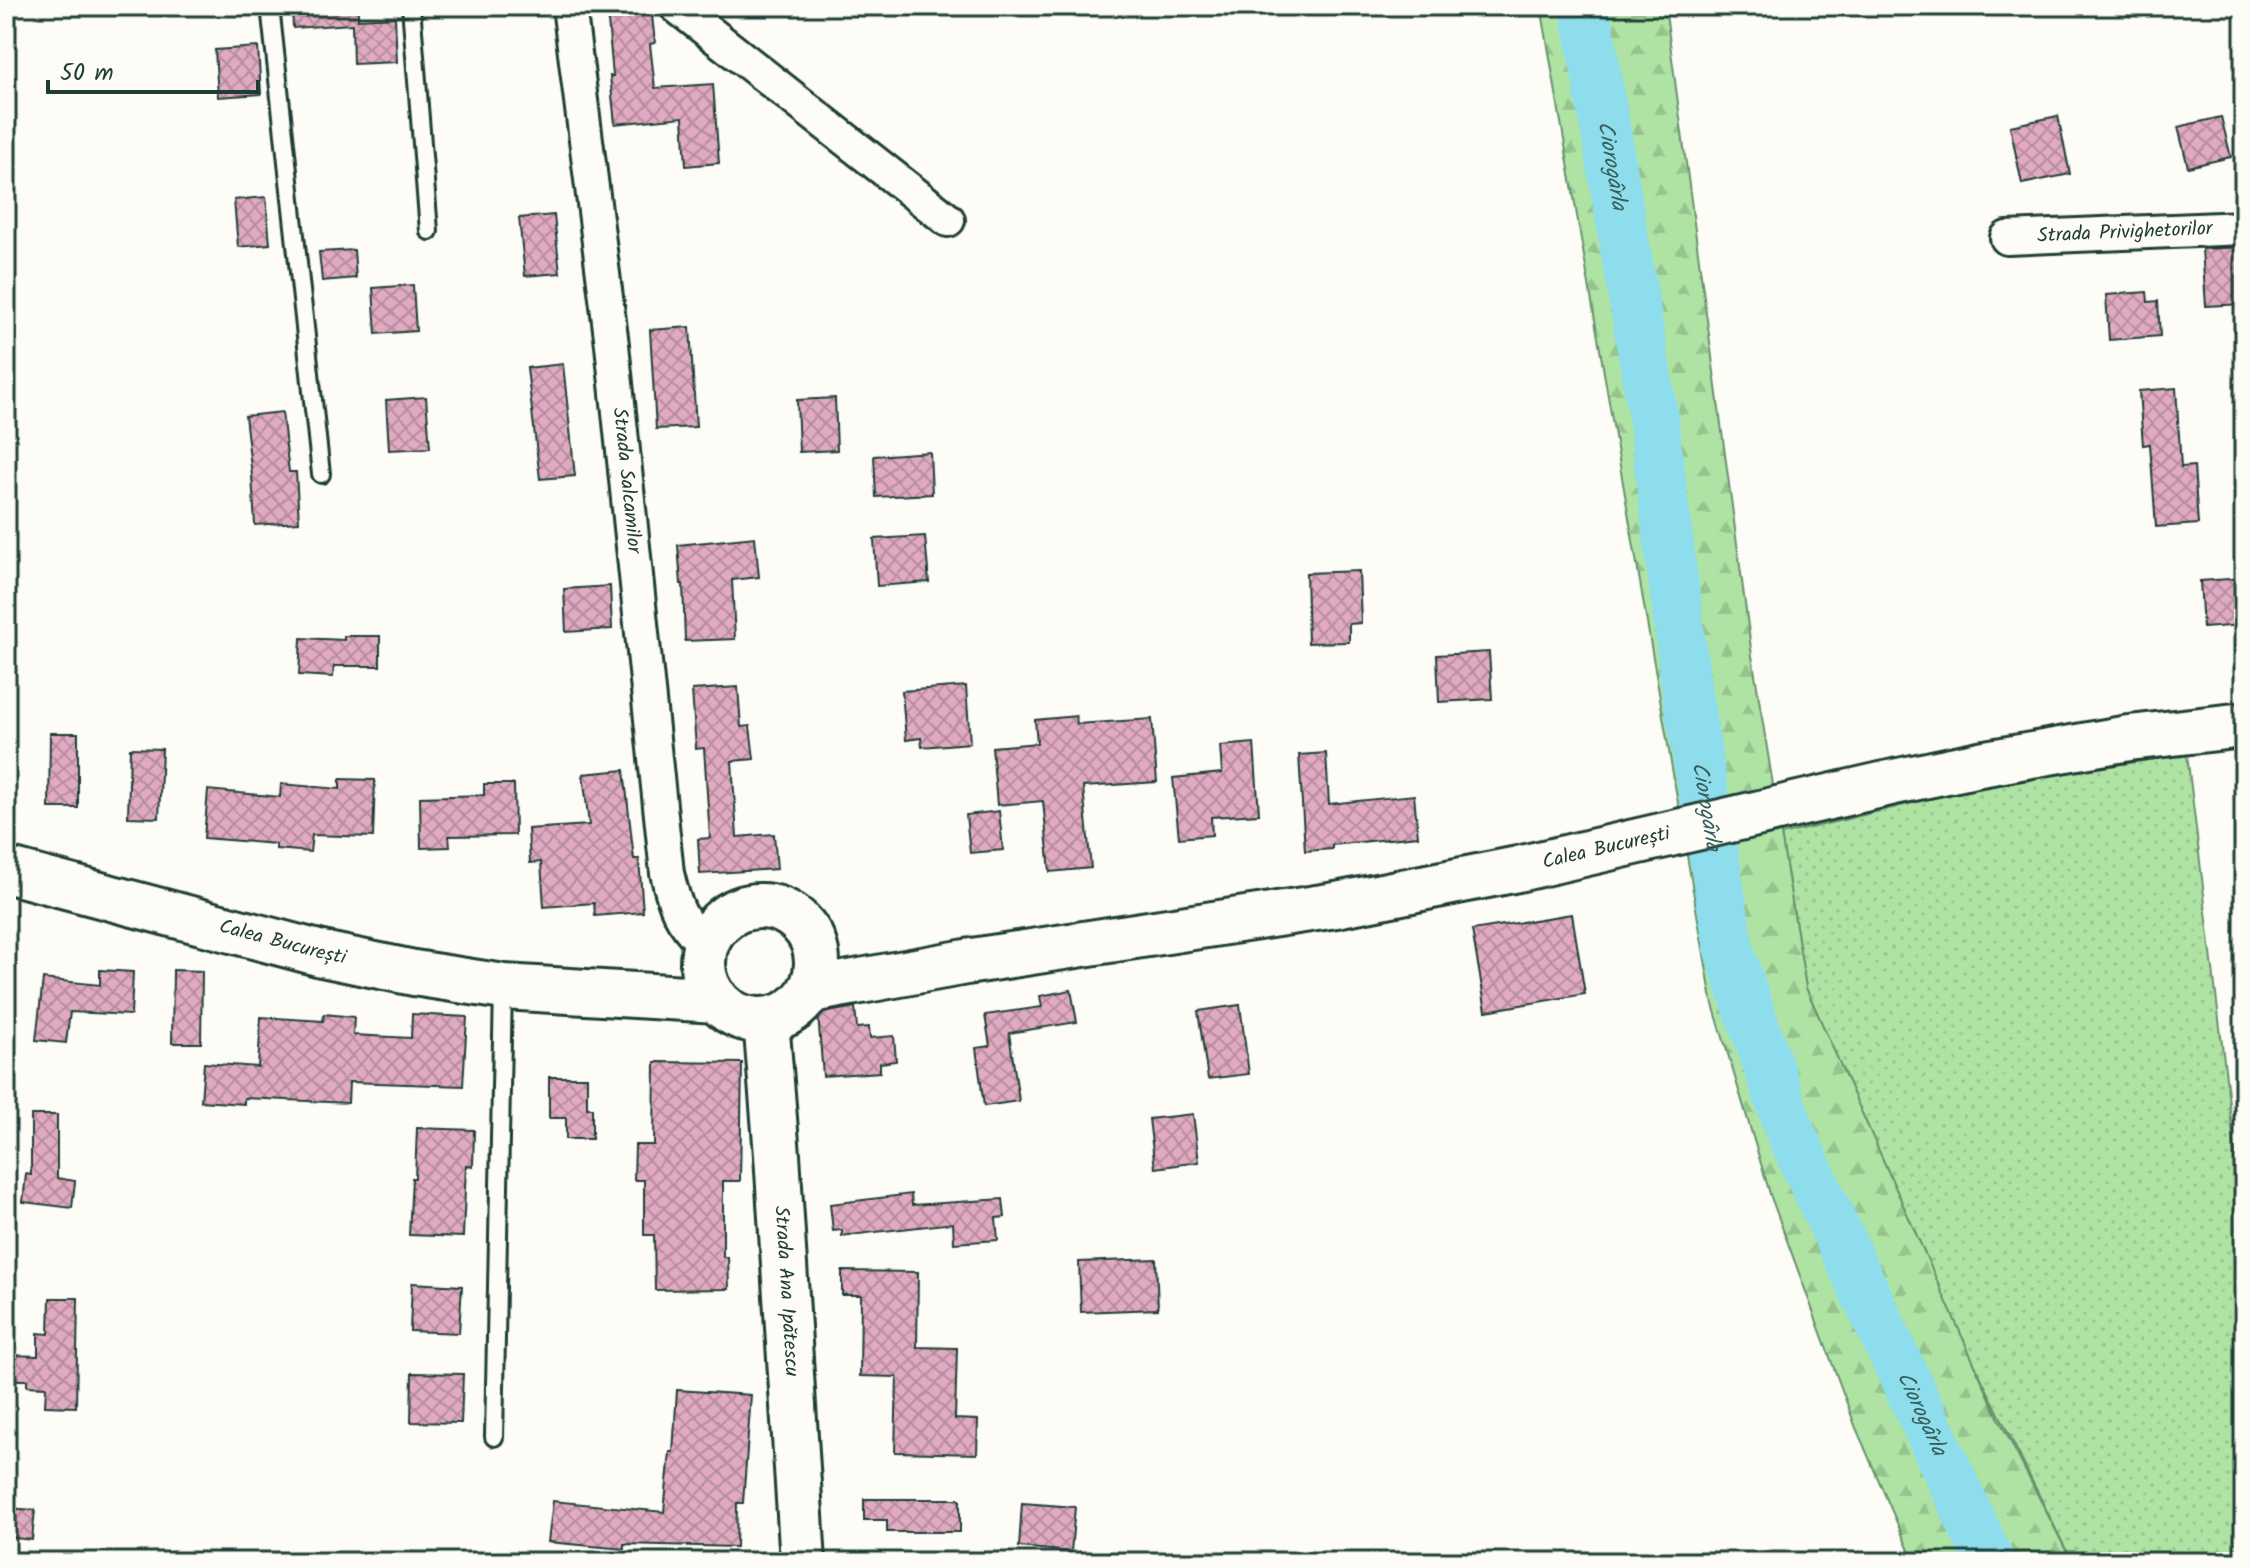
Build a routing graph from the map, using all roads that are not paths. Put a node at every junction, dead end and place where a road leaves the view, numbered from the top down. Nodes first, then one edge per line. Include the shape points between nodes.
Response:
1 (270, 6) edge
2 (411, 6) edge
3 (569, 6) edge
4 (676, 6) edge
5 (948, 220) dead end
6 (2244, 228) edge
7 (429, 231) dead end
8 (2007, 238) dead end
9 (321, 474) dead end
10 (2244, 725) edge
11 (6, 875) edge
12 (704, 953) junction
13 (814, 970) junction
14 (504, 987) junction
15 (563, 990) junction
16 (717, 1000) junction
17 (766, 1020) junction
18 (494, 1437) dead end
19 (803, 1562) edge

1 - 9 lane
2 - 7 lane
3 - 12 street, Strada Salcamilor via 612,345 667,873 679,915
4 - 5 street
6 - 8 street, Strada Privighetorilor
10 - 13 main road, Calea București via 1980,764 1602,851 1336,905 966,962 904,961
11 - 14 main road, Calea București via 322,954
12 - 13 main road via 724,918 741,909 780,909 809,933
12 - 15 main road, Calea București via 653,975
12 - 16 main road via 704,975
13 - 17 main road via 803,1001
14 - 15 main road, Calea București
14 - 18 lane
15 - 16 main road, Calea București
16 - 17 main road via 739,1016
17 - 19 main road, Strada Ana Ipătescu

